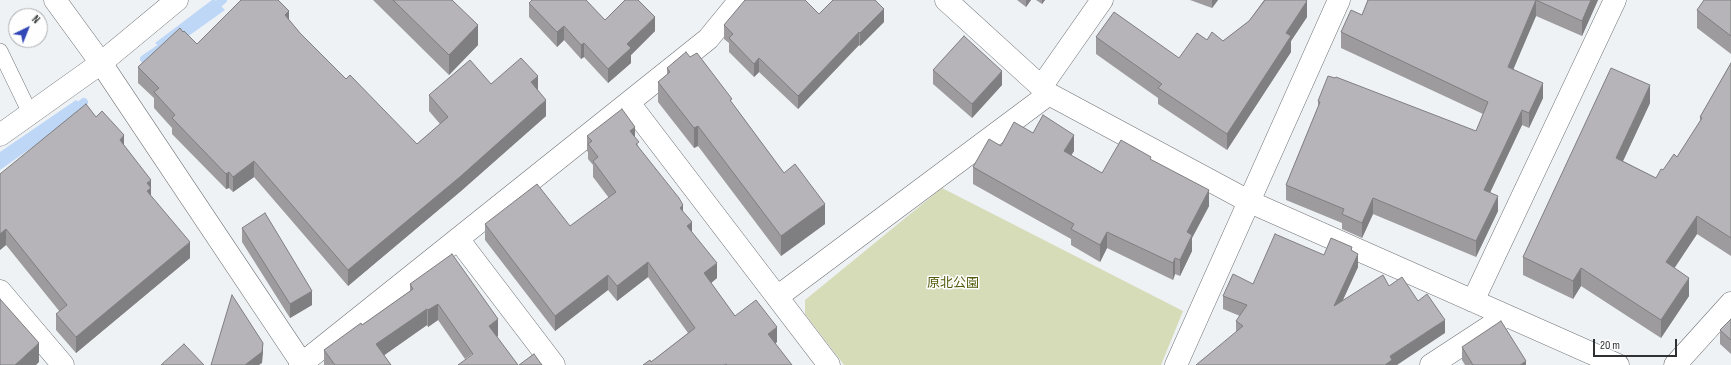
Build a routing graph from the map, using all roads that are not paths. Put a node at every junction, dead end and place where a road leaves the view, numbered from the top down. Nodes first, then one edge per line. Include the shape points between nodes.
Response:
1 (55, 0) edge
2 (177, 0) edge
3 (740, 0) edge
4 (946, 0) edge
5 (1102, 0) edge
6 (1339, 0) edge
7 (1616, 0) edge
8 (0, 52) edge
9 (100, 63) junction
10 (1045, 90) junction
11 (629, 103) junction
12 (30, 113) junction
13 (0, 135) edge
14 (1250, 202) junction
15 (458, 239) junction
16 (0, 291) edge
17 (777, 297) junction
18 (1473, 300) junction
19 (1731, 303) edge
20 (1506, 316) junction
21 (63, 365) edge
22 (302, 365) edge
23 (554, 365) edge
24 (829, 365) edge
25 (1176, 365) edge
26 (1431, 365) edge
27 (1618, 365) edge
28 (1675, 365) edge

1 - 9 street
2 - 9 street
3 - 11 street via 708,39
4 - 10 street
5 - 10 street
6 - 14 street
7 - 18 street
8 - 12 lane
9 - 12 street
9 - 22 street
10 - 14 street
10 - 17 street
11 - 15 street
11 - 17 street
12 - 13 street
14 - 18 street
14 - 25 street
15 - 22 street
15 - 23 street
16 - 21 street
17 - 24 street
18 - 20 street
19 - 28 street
20 - 26 street
20 - 27 street

